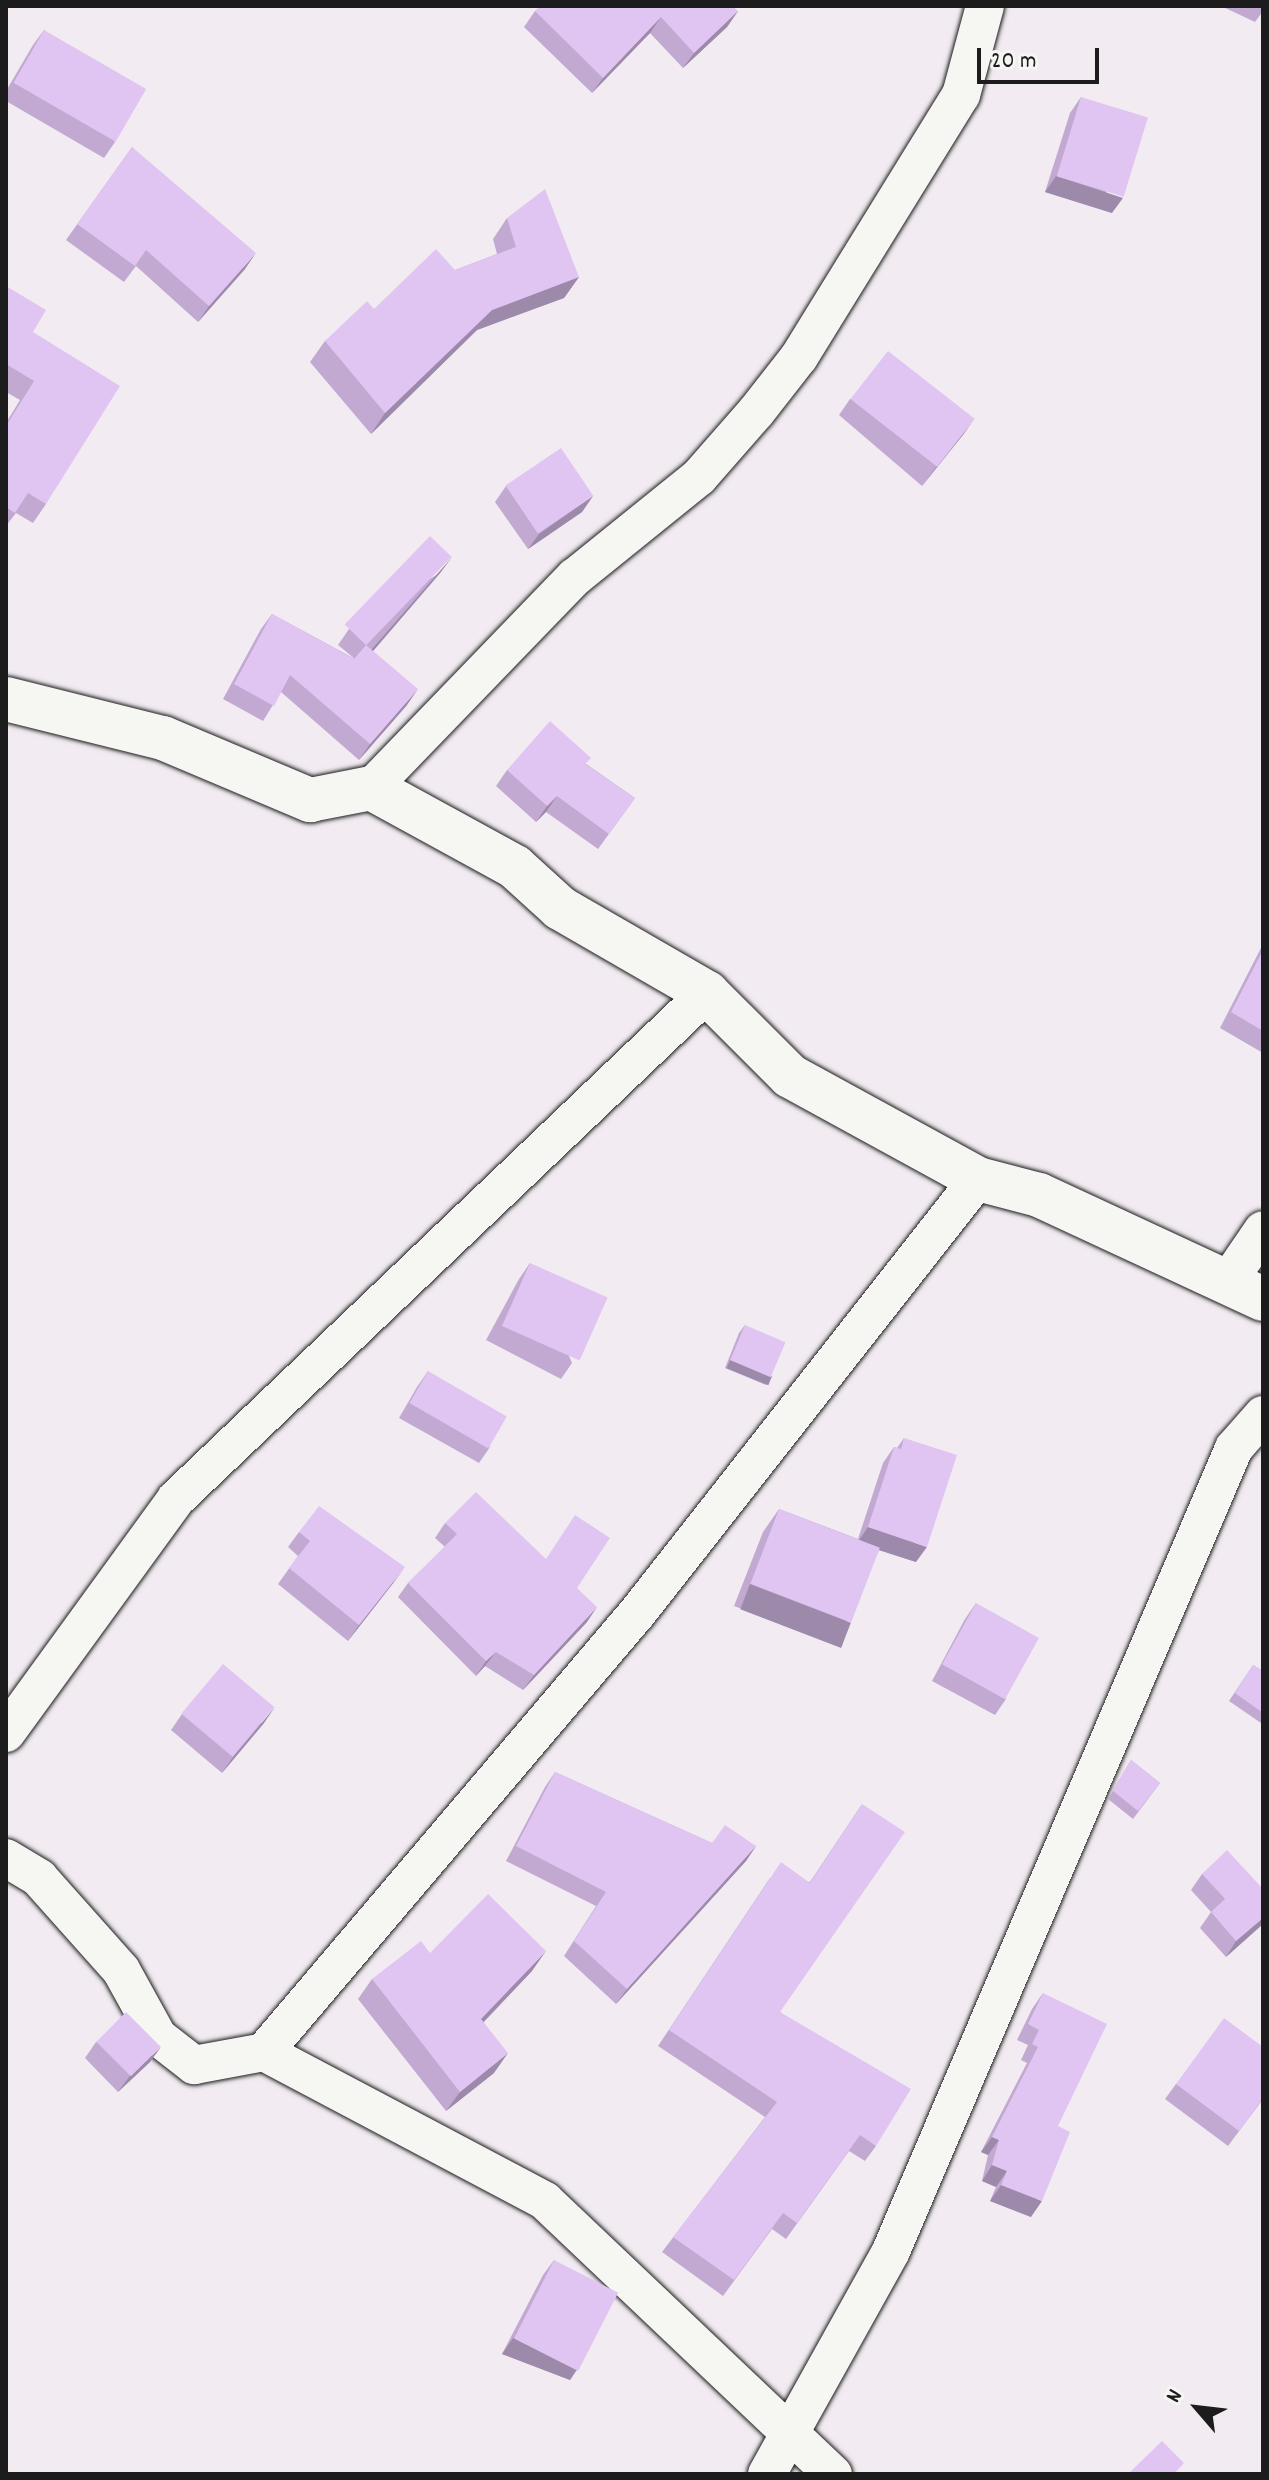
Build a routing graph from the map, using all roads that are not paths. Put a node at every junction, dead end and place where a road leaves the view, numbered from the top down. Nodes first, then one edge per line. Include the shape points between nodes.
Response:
1 (985, 6) edge
2 (6, 699) edge
3 (371, 788) junction
4 (707, 993) junction
5 (978, 1179) junction
6 (1263, 1230) edge
7 (1245, 1291) edge
8 (1263, 1415) edge
9 (6, 1733) edge
10 (6, 1858) edge
11 (264, 2052) junction
12 (789, 2435) junction
13 (767, 2474) edge
14 (833, 2474) edge

1 - 3 street via 961,95 799,357 756,412 699,477 575,577
2 - 3 street via 163,738 310,800
3 - 4 street via 515,867 560,908
4 - 5 street via 790,1076
4 - 9 street via 176,1499
5 - 7 street via 1039,1195
5 - 11 street via 638,1612
6 - 7 street
8 - 12 street via 1234,1448 891,2251
10 - 11 street via 39,1878 121,1970 158,2037 194,2065
11 - 12 street via 545,2201 641,2286
12 - 13 street
12 - 14 street

